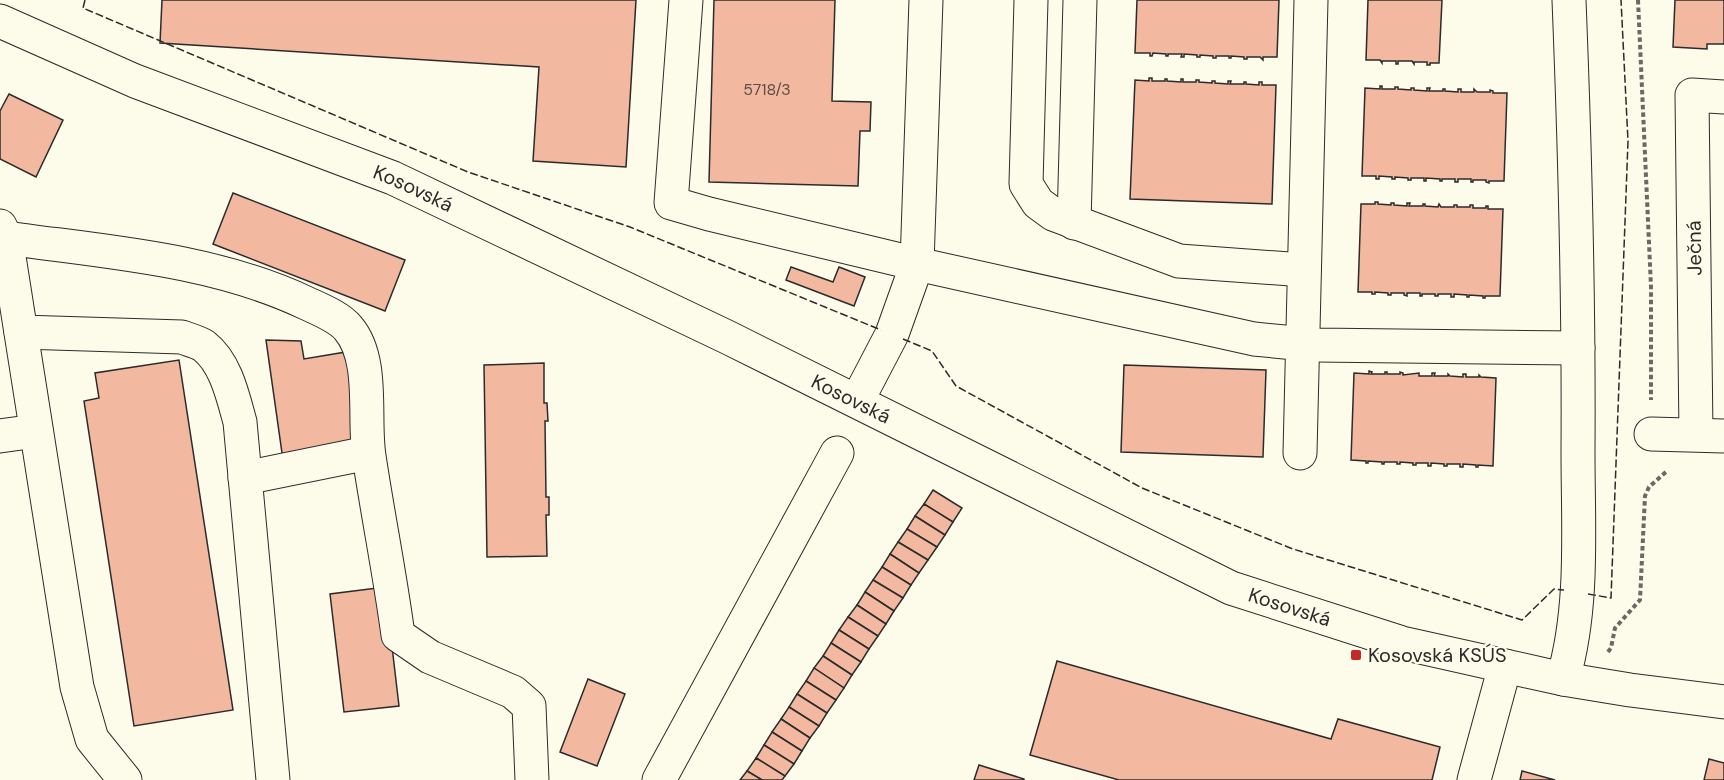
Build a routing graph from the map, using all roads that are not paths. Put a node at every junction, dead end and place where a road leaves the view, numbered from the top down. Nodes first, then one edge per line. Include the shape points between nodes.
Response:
1 (686, 0) edge
2 (926, 0) edge
3 (1031, 0) edge
4 (1080, 0) edge
5 (1311, 0) edge
6 (1569, 0) edge
7 (0, 21) edge
8 (1724, 97) edge
9 (1074, 223) junction
10 (3, 232) edge
11 (917, 264) junction
12 (1304, 270) junction
13 (21, 332) junction
14 (1301, 344) junction
15 (1578, 348) junction
16 (857, 401) junction
17 (36, 431) junction
18 (1651, 434) road end
19 (1710, 435) edge
20 (0, 436) edge
21 (368, 453) junction
22 (837, 453) dead end
23 (1300, 453) dead end
24 (245, 478) junction
25 (1505, 666) junction
26 (1563, 679) junction
27 (1724, 702) edge
28 (125, 780) edge
29 (273, 780) edge
30 (532, 780) edge
31 (659, 780) edge
32 (1474, 780) edge

1 - 11 street via 671,203
2 - 11 street
3 - 9 street via 1026,184 1038,203
4 - 9 street
5 - 12 street
6 - 15 street
7 - 16 street, Kosovská via 135,81 393,178
8 - 19 street, Ječná via 1692,95
9 - 12 street via 1179,261
10 - 13 street
10 - 21 street via 184,264 277,289 319,308 348,327 357,344 365,377
11 - 14 street via 1254,339
11 - 16 street via 892,334
12 - 14 street
13 - 17 street
13 - 24 street via 182,336 204,346 230,385 240,422
14 - 15 street
14 - 23 street
15 - 26 street via 1577,592
16 - 25 street, Kosovská via 1231,588 1402,643
17 - 20 street
17 - 28 street via 77,687 92,739
18 - 19 street
21 - 24 street
21 - 30 street via 398,635 429,657 513,692 529,706
22 - 31 street
24 - 29 street
25 - 26 street, Kosovská
25 - 32 street
26 - 27 street, Kosovská

